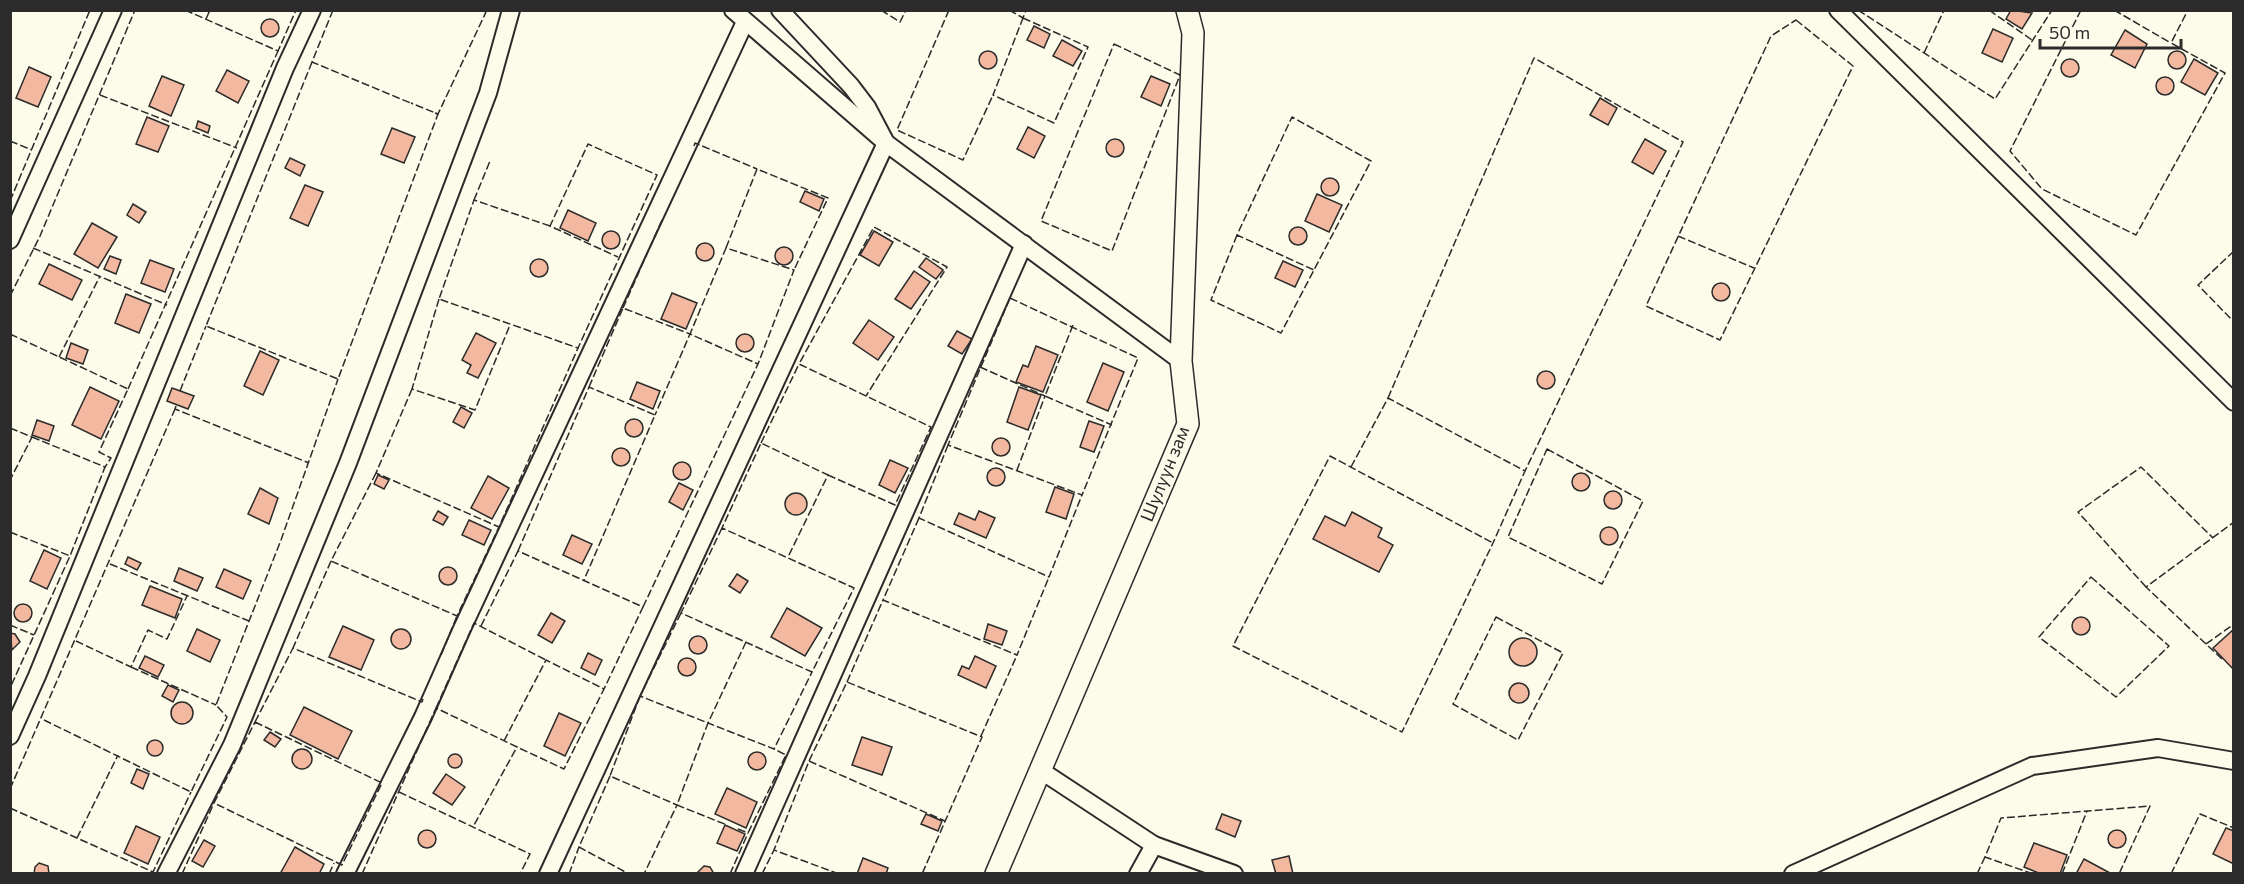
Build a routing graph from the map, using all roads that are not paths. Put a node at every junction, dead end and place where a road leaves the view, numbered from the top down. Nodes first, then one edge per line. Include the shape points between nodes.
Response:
1 (113, 10) edge
2 (312, 10) edge
3 (511, 10) edge
4 (780, 10) edge
5 (1187, 10) edge
6 (1838, 10) edge
7 (739, 16) edge
8 (886, 143) junction
9 (10, 240) edge
10 (1024, 244) junction
11 (1181, 361) junction
12 (2234, 402) edge
13 (10, 735) edge
14 (2234, 761) edge
15 (1040, 770) junction
16 (1154, 845) junction
17 (166, 873) edge
18 (345, 873) edge
19 (548, 873) edge
20 (744, 873) edge
21 (996, 873) edge
22 (1138, 873) edge
23 (1234, 873) edge
24 (1793, 873) edge

1 - 9 street
2 - 13 street
3 - 17 street via 488,93 348,463 232,745
4 - 8 street via 851,86
5 - 11 street, Шулуун зам via 1193,33
6 - 12 street
7 - 8 street
7 - 18 street via 423,717
8 - 10 street
8 - 19 street
10 - 11 street
10 - 20 street
11 - 15 street, Шулуун зам via 1188,424
14 - 24 street via 2158,748 2032,766
15 - 16 street
15 - 21 street, Шулуун зам
16 - 22 street
16 - 23 street

